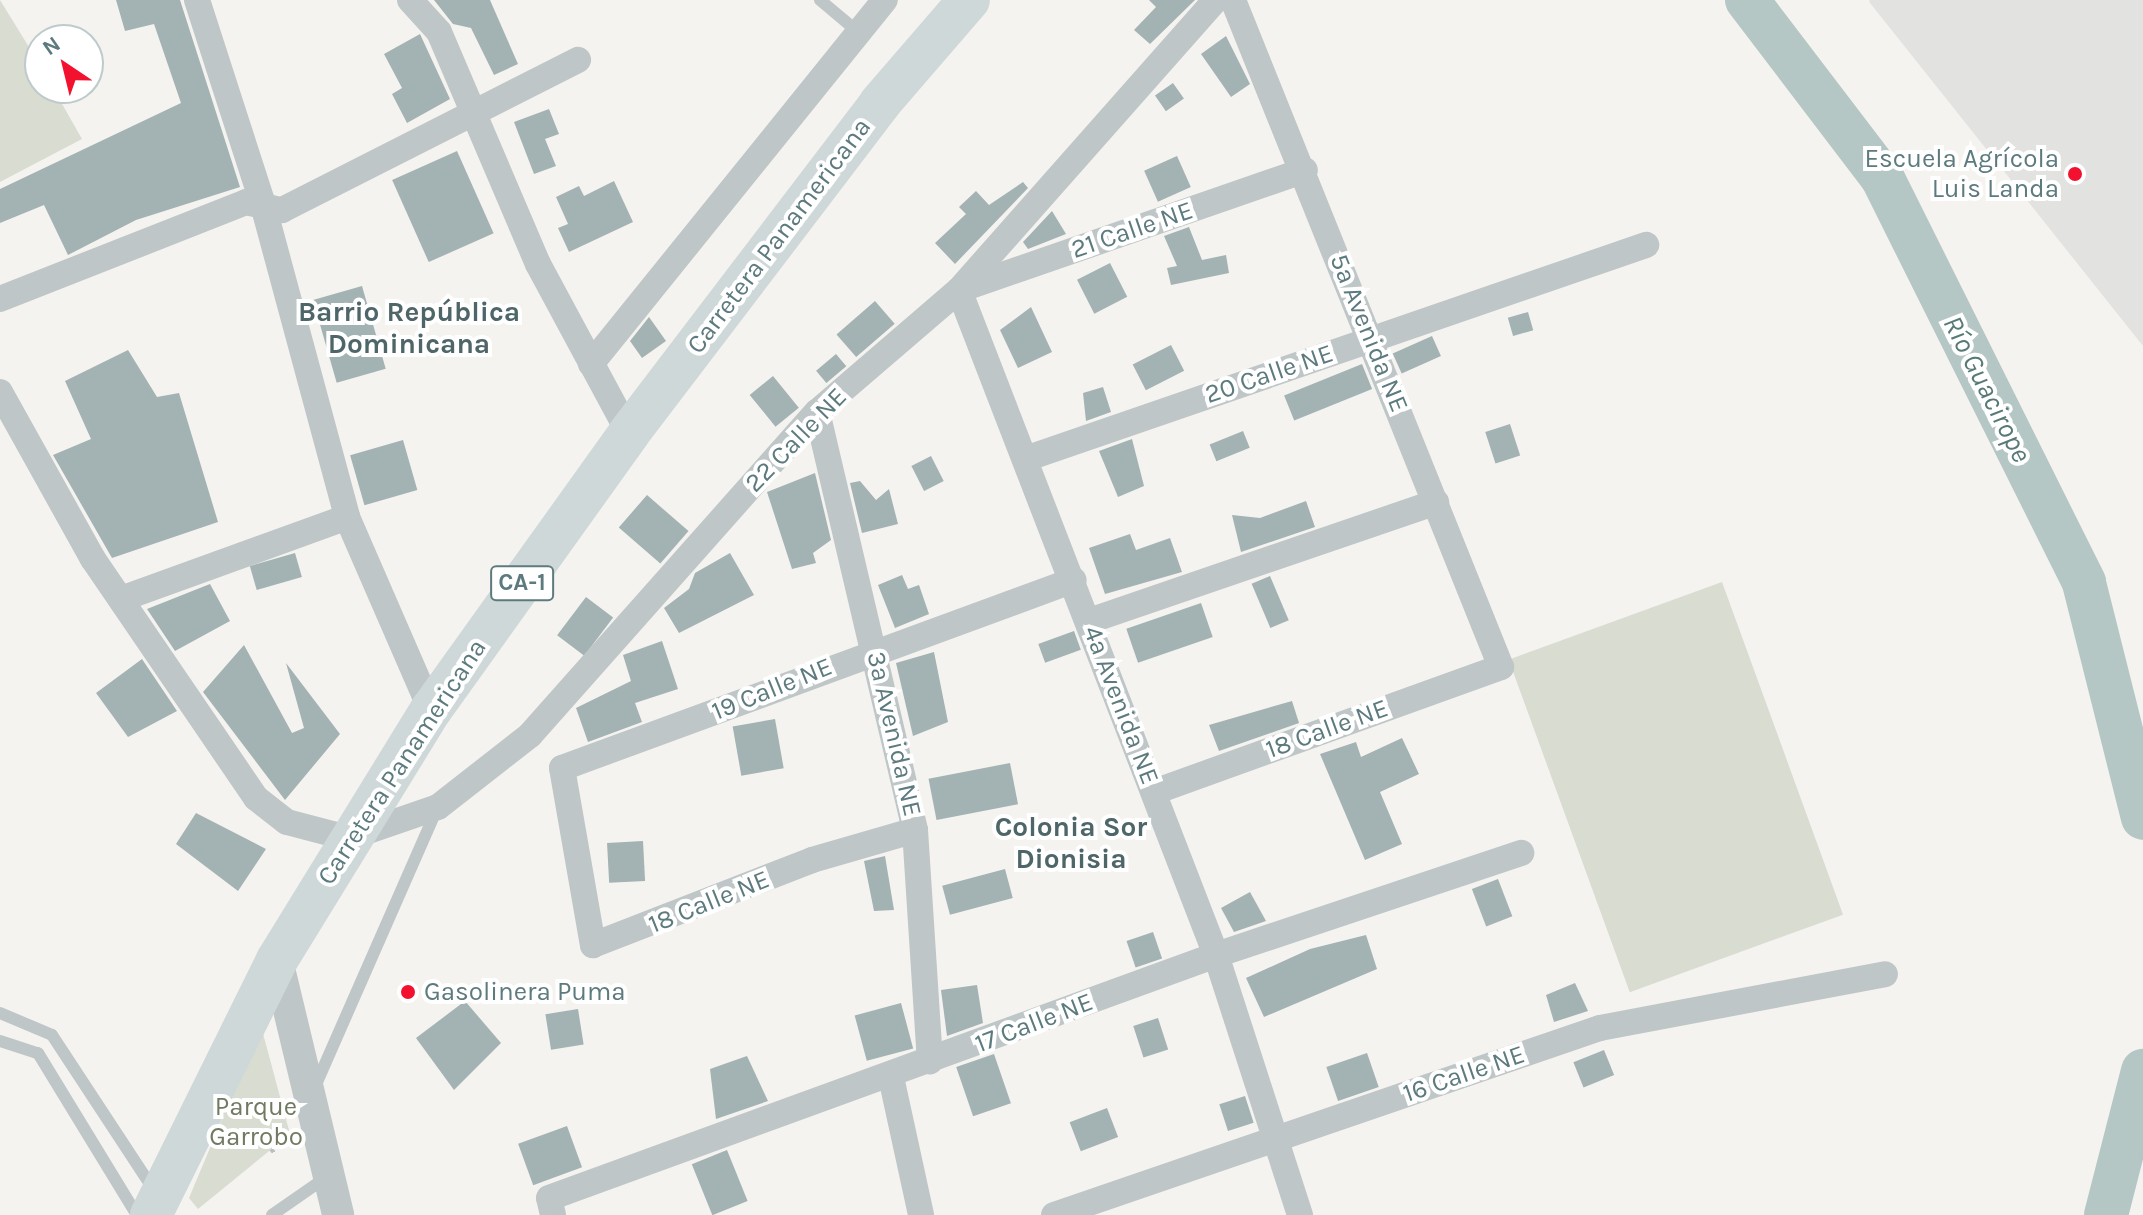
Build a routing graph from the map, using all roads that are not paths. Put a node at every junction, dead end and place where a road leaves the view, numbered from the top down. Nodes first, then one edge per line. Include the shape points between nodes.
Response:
1 (197, 0) edge
2 (410, 0) edge
3 (820, 0) edge
4 (885, 0) edge
5 (969, 0) edge
6 (1216, 0) edge
7 (1233, 0) edge
8 (857, 31) junction
9 (578, 60) dead end
10 (472, 109) junction
11 (1305, 170) junction
12 (262, 201) junction
13 (1646, 245) dead end
14 (959, 290) junction
15 (0, 299) edge
16 (1371, 339) junction
17 (591, 364) junction
18 (0, 392) edge
19 (817, 412) junction
20 (629, 433) junction
21 (1028, 458) junction
22 (1436, 502) junction
23 (347, 517) junction
24 (1074, 580) junction
25 (121, 599) junction
26 (1089, 621) junction
27 (874, 648) junction
28 (1501, 667) joint
29 (431, 710) junction
30 (530, 735) junction
31 (562, 768) junction
32 (1154, 792) junction
33 (438, 807) junction
34 (915, 830) junction
35 (348, 838) junction
36 (1521, 853) dead end
37 (1216, 955) junction
38 (277, 960) junction
39 (1885, 974) dead end
40 (0, 1013) edge
41 (0, 1041) edge
42 (930, 1062) junction
43 (891, 1077) junction
44 (310, 1095) junction
45 (1279, 1138) junction
46 (328, 1176) junction
47 (551, 1207) edge
48 (149, 1209) edge
49 (272, 1215) edge
50 (338, 1215) edge
51 (921, 1215) edge
52 (1054, 1215) edge
53 (1300, 1215) edge

1 - 12 street
2 - 10 street via 439,32
3 - 8 lane
4 - 8 street
5 - 20 highway, Carretera Panamericana / CA-1 via 880,103
6 - 14 street, 22 Calle NE
7 - 11 street, 5a Avenida NE
8 - 17 street
9 - 10 street
10 - 12 street via 282,210
10 - 17 street
11 - 14 street, 21 Calle NE
11 - 16 street, 5a Avenida NE
12 - 15 street
12 - 23 street
13 - 16 street, 20 Calle NE
14 - 19 street, 22 Calle NE
14 - 21 street, 4a Avenida NE
16 - 21 street, 20 Calle NE
16 - 22 street, 5a Avenida NE
17 - 20 street
18 - 25 street
19 - 27 street, 3a Avenida NE
19 - 30 street, 22 Calle NE
20 - 29 highway, Carretera Panamericana / CA-1
21 - 24 street, 4a Avenida NE
22 - 26 street
22 - 28 street, 5a Avenida NE
23 - 25 street
23 - 29 street
24 - 26 street, 4a Avenida NE
24 - 27 street, 19 Calle NE
25 - 35 street via 256,798 287,822
26 - 32 street, 4a Avenida NE
27 - 31 street, 19 Calle NE
27 - 34 street, 3a Avenida NE
28 - 32 street, 18 Calle NE
29 - 35 highway, Carretera Panamericana / CA-1
30 - 31 street
30 - 33 street, 22 Calle NE
31 - 34 street, 18 Calle NE via 593,945 812,860
32 - 37 street, 4a Avenida NE
33 - 35 street, 22 Calle NE
33 - 44 lane
34 - 42 street, 3a Avenida NE
35 - 38 highway, Carretera Panamericana / CA-1
36 - 37 street, 17 Calle NE
37 - 42 street, 17 Calle NE
37 - 45 street, 4a Avenida NE
38 - 44 street
38 - 48 highway, Carretera Panamericana / CA-1
39 - 45 street, 16 Calle NE via 1600,1028
40 - 48 lane via 52,1035
41 - 48 lane via 38,1053
42 - 43 street, 17 Calle NE
43 - 47 street, 17 Calle NE
43 - 51 street
44 - 46 street
45 - 52 street, 16 Calle NE
45 - 53 street, 4a Avenida NE
46 - 49 lane
46 - 50 street

